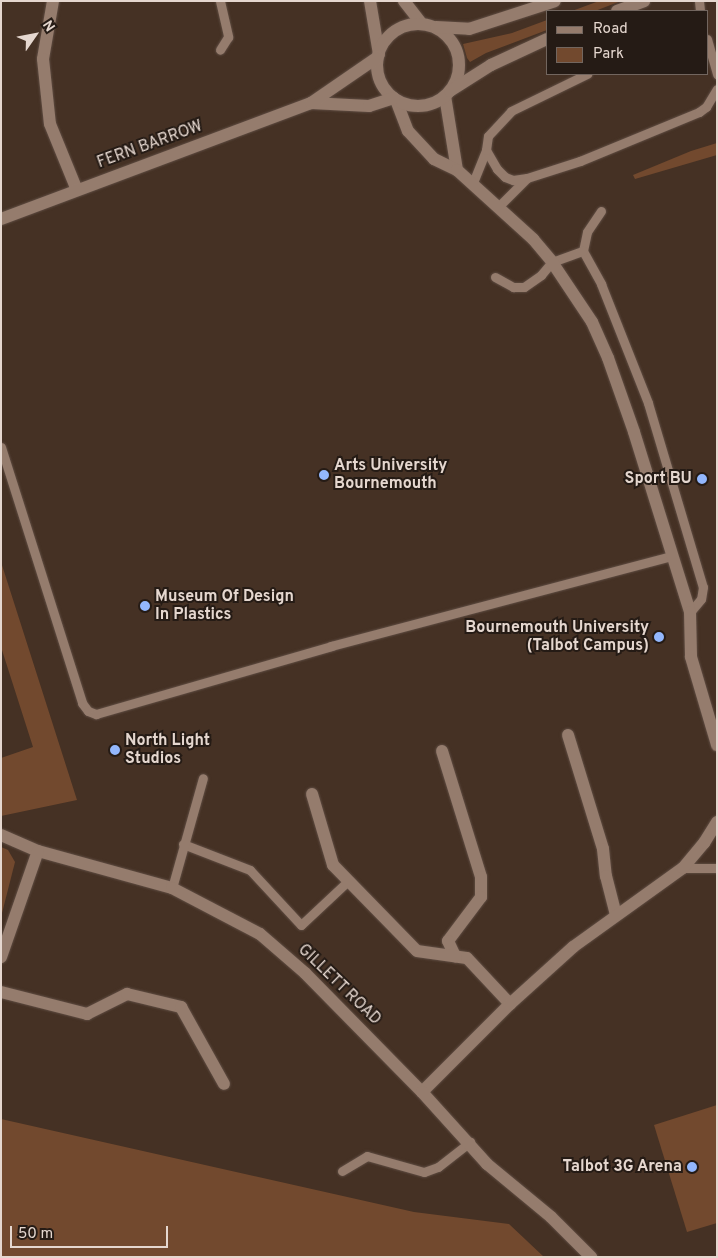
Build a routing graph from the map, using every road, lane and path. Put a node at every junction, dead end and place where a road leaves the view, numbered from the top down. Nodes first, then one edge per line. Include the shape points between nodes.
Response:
1 (53, 1) edge
2 (220, 1) edge
3 (370, 1) edge
4 (404, 1) edge
5 (555, 1) edge
6 (644, 1) edge
7 (621, 10) edge
8 (428, 26) junction
9 (546, 40) edge
10 (708, 43) edge
11 (220, 50) dead end
12 (378, 56) junction
13 (585, 75) edge
14 (717, 75) edge
15 (717, 88) edge
16 (448, 94) junction
17 (395, 99) junction
18 (311, 103) junction
19 (486, 150) junction
20 (457, 170) junction
21 (527, 178) junction
22 (472, 185) junction
23 (77, 190) junction
24 (498, 208) junction
25 (601, 212) dead end
26 (1, 219) edge
27 (583, 251) junction
28 (552, 262) junction
29 (495, 278) dead end
30 (1, 447) edge
31 (671, 556) junction
32 (690, 612) junction
33 (568, 735) dead end
34 (717, 745) edge
35 (442, 751) dead end
36 (203, 778) dead end
37 (312, 794) dead end
38 (717, 822) edge
39 (1, 835) edge
40 (183, 844) junction
41 (38, 851) junction
42 (683, 868) junction
43 (717, 868) edge
44 (348, 882) junction
45 (172, 888) junction
46 (616, 916) junction
47 (455, 956) junction
48 (1, 957) edge
49 (1, 992) edge
50 (510, 1004) junction
51 (224, 1084) dead end
52 (422, 1092) junction
53 (470, 1142) junction
54 (342, 1170) dead end
55 (591, 1257) edge

1 - 23 street via 43,59 50,124
2 - 11 lane via 228,36
3 - 12 street
4 - 8 street
5 - 8 street, FERN BARROW via 469,29
6 - 7 street
8 - 12 street, FERN BARROW via 409,25 396,30 386,40
8 - 16 street via 452,41 458,56 459,73
9 - 16 street via 491,65
10 - 14 lane
12 - 17 street via 380,80
12 - 18 street, FERN BARROW
13 - 19 lane via 511,111 488,136
15 - 21 lane via 706,107 699,112 580,161
16 - 17 street via 435,103 421,106 410,106
16 - 20 street
17 - 18 street, FERN BARROW via 369,106
17 - 20 street via 408,131 434,159
18 - 23 street, FERN BARROW
19 - 21 lane via 505,176 513,180
19 - 22 lane
20 - 22 street
21 - 24 lane
22 - 24 street
23 - 26 street, FERN BARROW
24 - 28 street via 533,239
25 - 27 lane via 587,232
27 - 28 lane
27 - 32 lane via 601,284 648,404 703,587 701,599
28 - 29 lane via 524,286 513,287
28 - 31 street via 587,315 608,358
30 - 31 lane via 82,703 88,711 96,714 331,646
31 - 32 street
32 - 34 street via 691,657
33 - 46 street via 603,849
35 - 47 street via 481,877 482,897 448,941
36 - 40 lane
37 - 44 street via 332,865
38 - 42 street via 704,844
39 - 41 street, GILLETT ROAD
40 - 44 lane via 250,870 301,925
40 - 45 lane
41 - 45 street, GILLETT ROAD
41 - 48 street
42 - 43 lane
42 - 46 street
44 - 47 street via 417,951
45 - 52 street, GILLETT ROAD via 260,934 306,973
46 - 50 street via 573,947
47 - 50 street via 467,958
49 - 51 street via 87,1014 126,994 181,1007
50 - 52 street
52 - 53 street, GILLETT ROAD
53 - 54 lane via 438,1168 424,1172 367,1156
53 - 55 street, GILLETT ROAD via 487,1164 551,1217

